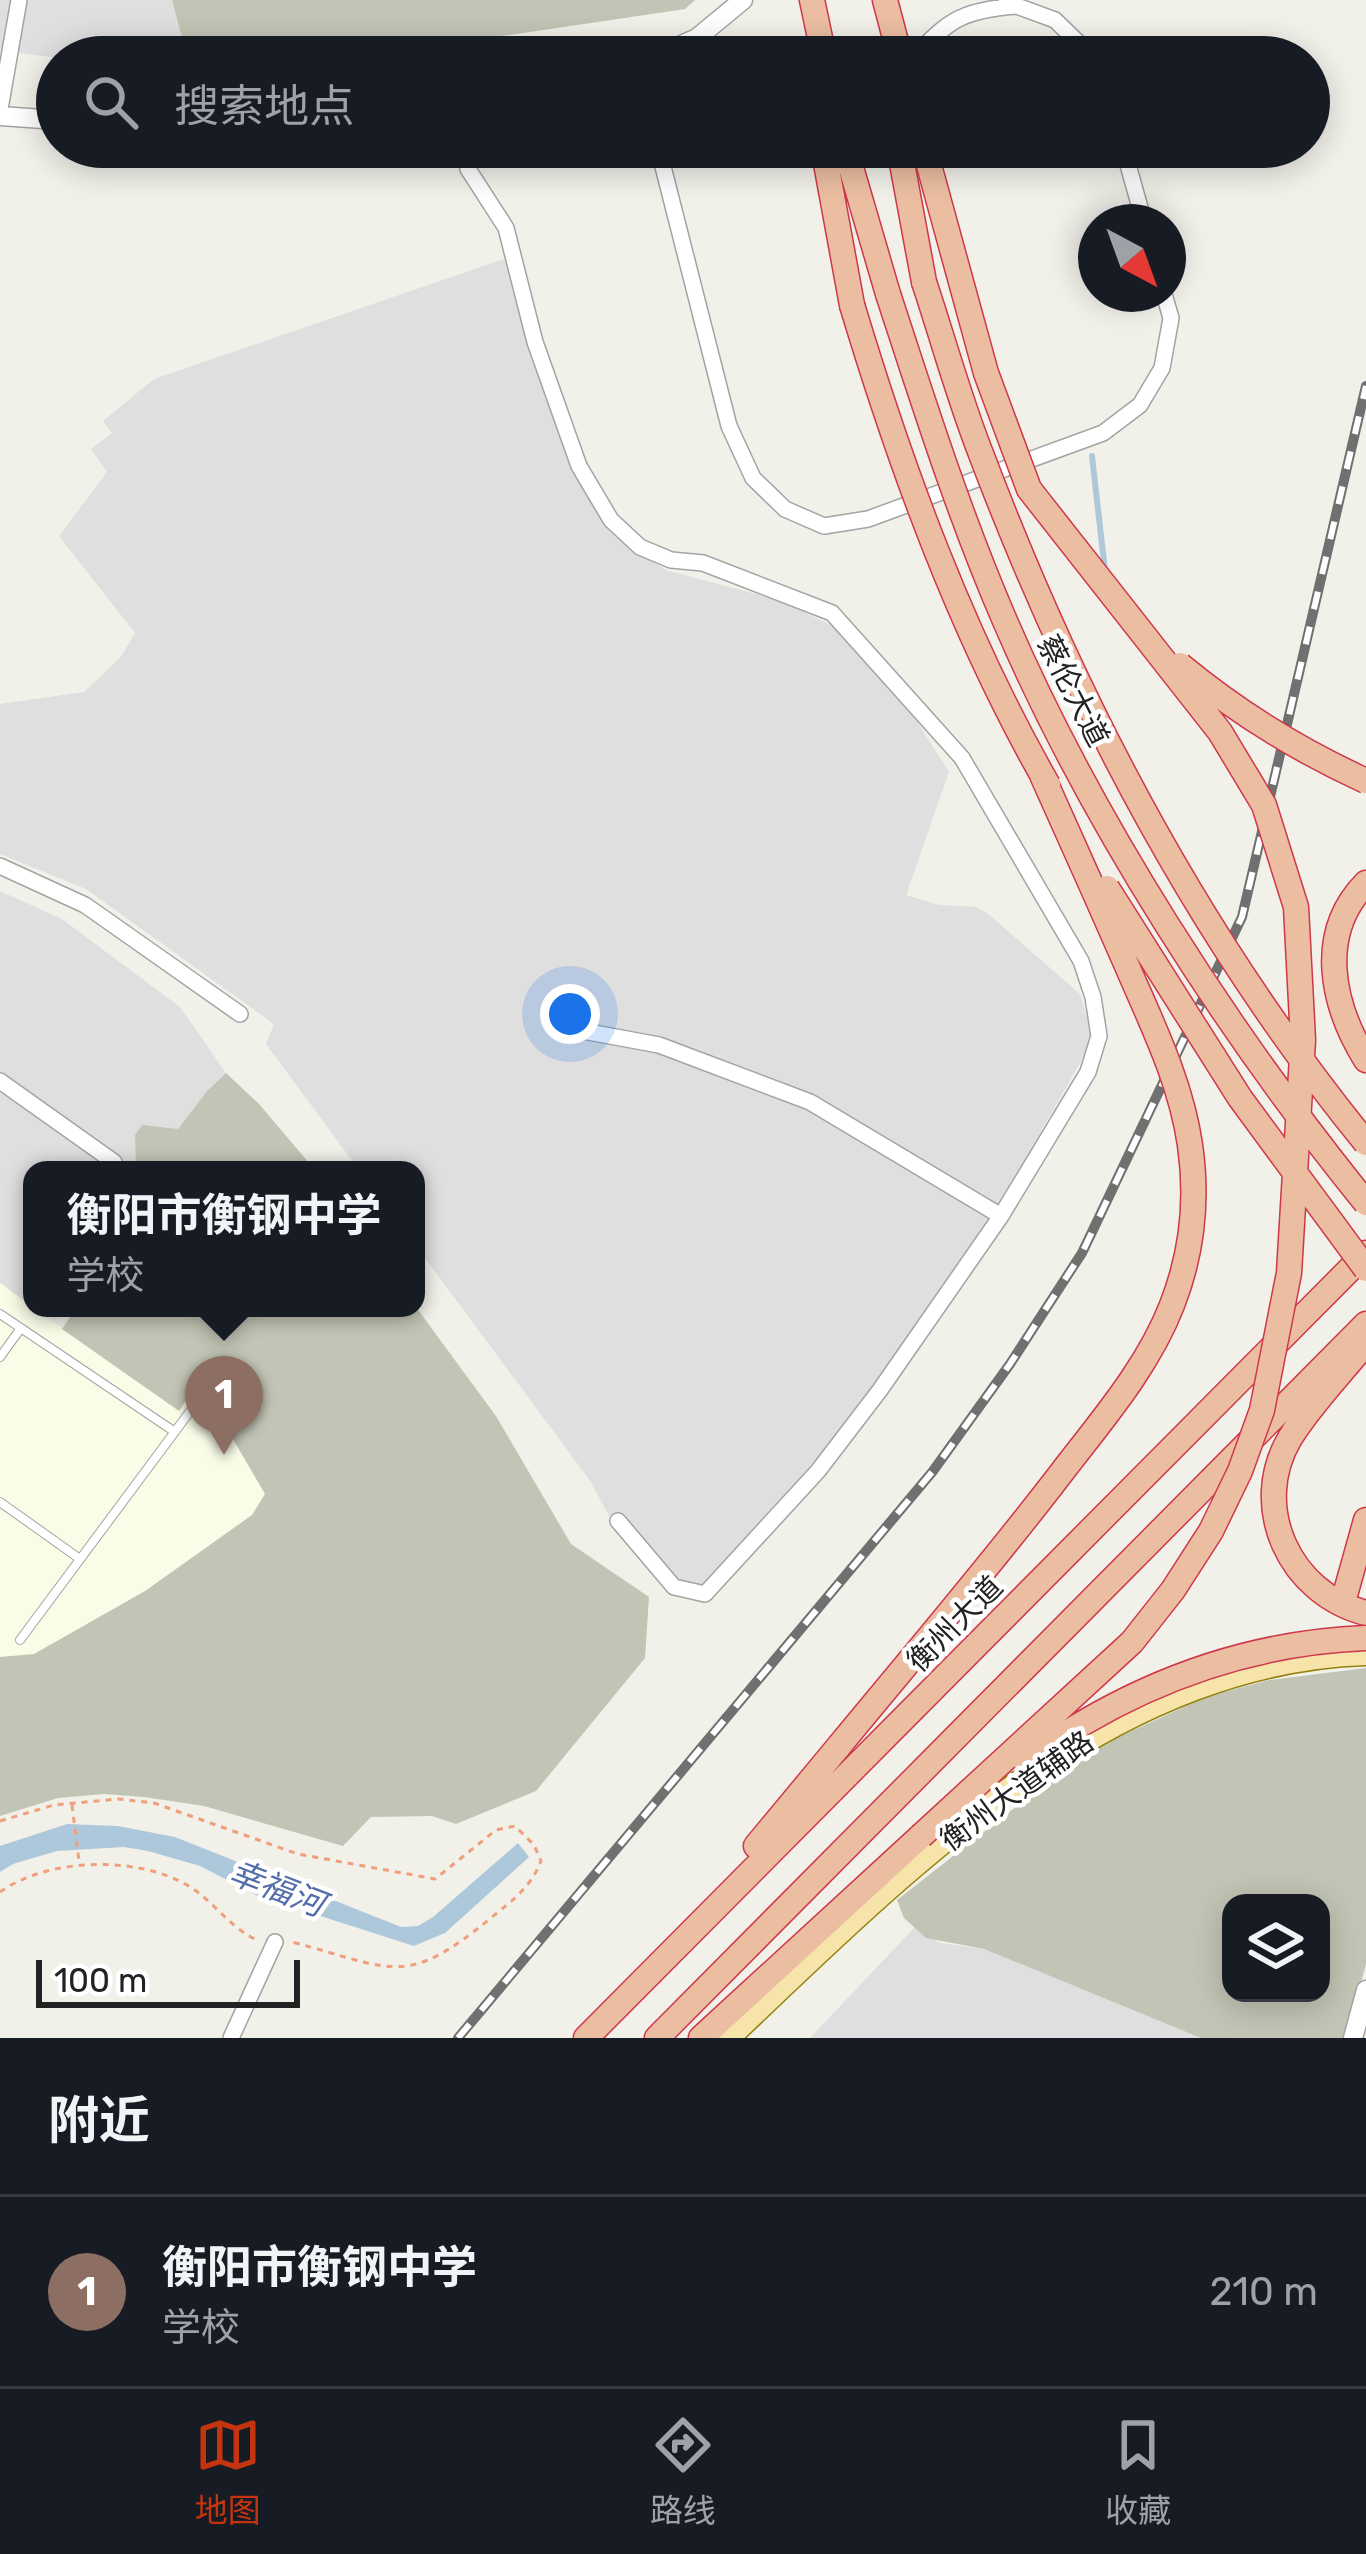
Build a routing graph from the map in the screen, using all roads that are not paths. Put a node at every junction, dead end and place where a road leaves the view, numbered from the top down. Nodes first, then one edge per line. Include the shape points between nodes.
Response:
1 (19, 0) edge
2 (743, 0) edge
3 (809, 0) edge
4 (873, 0) edge
5 (885, 0) edge
6 (1009, 3) edge
7 (699, 36) edge
8 (812, 36) edge
9 (818, 36) edge
10 (879, 36) edge
11 (894, 36) edge
12 (933, 36) edge
13 (1071, 36) edge
14 (0, 113) edge
15 (36, 117) edge
16 (468, 168) edge
17 (663, 168) edge
18 (829, 168) edge
19 (850, 168) edge
20 (905, 168) edge
21 (930, 168) edge
22 (1129, 168) edge
23 (1139, 204) edge
24 (1169, 312) edge
25 (1135, 625) junction
26 (1042, 775) junction
27 (1366, 781) edge
28 (0, 866) edge
29 (1366, 883) edge
30 (240, 1014) dead end
31 (572, 1029) dead end
32 (1366, 1060) edge
33 (0, 1081) edge
34 (1366, 1143) edge
35 (113, 1161) edge
36 (1366, 1203) edge
37 (1001, 1216) junction
38 (1366, 1253) edge
39 (1366, 1269) edge
40 (0, 1314) edge
41 (1366, 1324) edge
42 (21, 1328) junction
43 (1366, 1342) edge
44 (0, 1357) edge
45 (197, 1402) dead end
46 (175, 1432) junction
47 (0, 1502) edge
48 (1366, 1520) edge
49 (618, 1521) dead end
50 (80, 1559) junction
51 (1345, 1595) dead end
52 (1366, 1612) edge
53 (1336, 1628) dead end
54 (1366, 1638) edge
55 (20, 1640) dead end
56 (1366, 1653) edge
57 (1330, 1654) junction
58 (921, 1836) junction
59 (275, 1942) road end
60 (647, 1974) junction
61 (1366, 1990) edge
62 (1366, 2020) edge
63 (231, 2038) edge
64 (586, 2038) edge
65 (657, 2038) edge
66 (701, 2038) edge
67 (727, 2038) edge
68 (1357, 2038) edge

1 - 14 street
2 - 7 street
3 - 8 highway
3 - 9 highway
4 - 10 highway
5 - 11 highway
6 - 12 street via 975,9
6 - 13 street via 1055,20
14 - 15 street
16 - 37 street via 506,228 579,466 611,520 640,547 703,562 832,613 962,758 1081,961 1099,1036 1088,1072
17 - 24 street via 729,426 753,478 785,509 824,526 868,519 1103,433 1140,405 1162,368
18 - 26 highway, bridge via 852,305 882,406 931,542
19 - 36 highway, 蔡伦大道, bridge via 945,467 1005,622 1074,761 1264,1069
20 - 34 highway, 蔡伦大道, bridge via 924,281 1043,608 1158,835 1252,992
21 - 25 highway, bridge via 986,373 1030,489
22 - 23 street
25 - 27 highway, bridge via 1240,713
25 - 58 highway, bridge via 1246,771 1281,849 1296,908 1304,1040 1280,1334 1240,1471 1173,1590 1093,1682
26 - 39 highway, bridge via 1240,1098
26 - 60 highway, bridge via 1179,1095 1195,1201 1171,1308 1109,1411 1013,1536
28 - 30 street via 85,905
29 - 32 highway via 1339,923 1333,963 1337,998
31 - 37 street via 659,1045 810,1102
33 - 35 street
37 - 49 street via 818,1471 705,1594 674,1587
38 - 60 highway, 衡州大道
40 - 42 lane
41 - 65 highway
42 - 44 lane
42 - 46 lane
43 - 52 highway via 1289,1440 1273,1510 1295,1568 1320,1592
45 - 46 lane
46 - 50 lane
47 - 50 lane
48 - 51 highway
50 - 55 lane
53 - 57 highway
54 - 58 highway, bridge via 1267,1648 1132,1696 1076,1725
56 - 57 main road, 衡州大道辅路
57 - 67 main road, 衡州大道辅路 via 1216,1679 1068,1749 923,1860
58 - 66 highway
59 - 63 street
60 - 64 highway, 衡州大道
61 - 68 street
62 - 68 street

